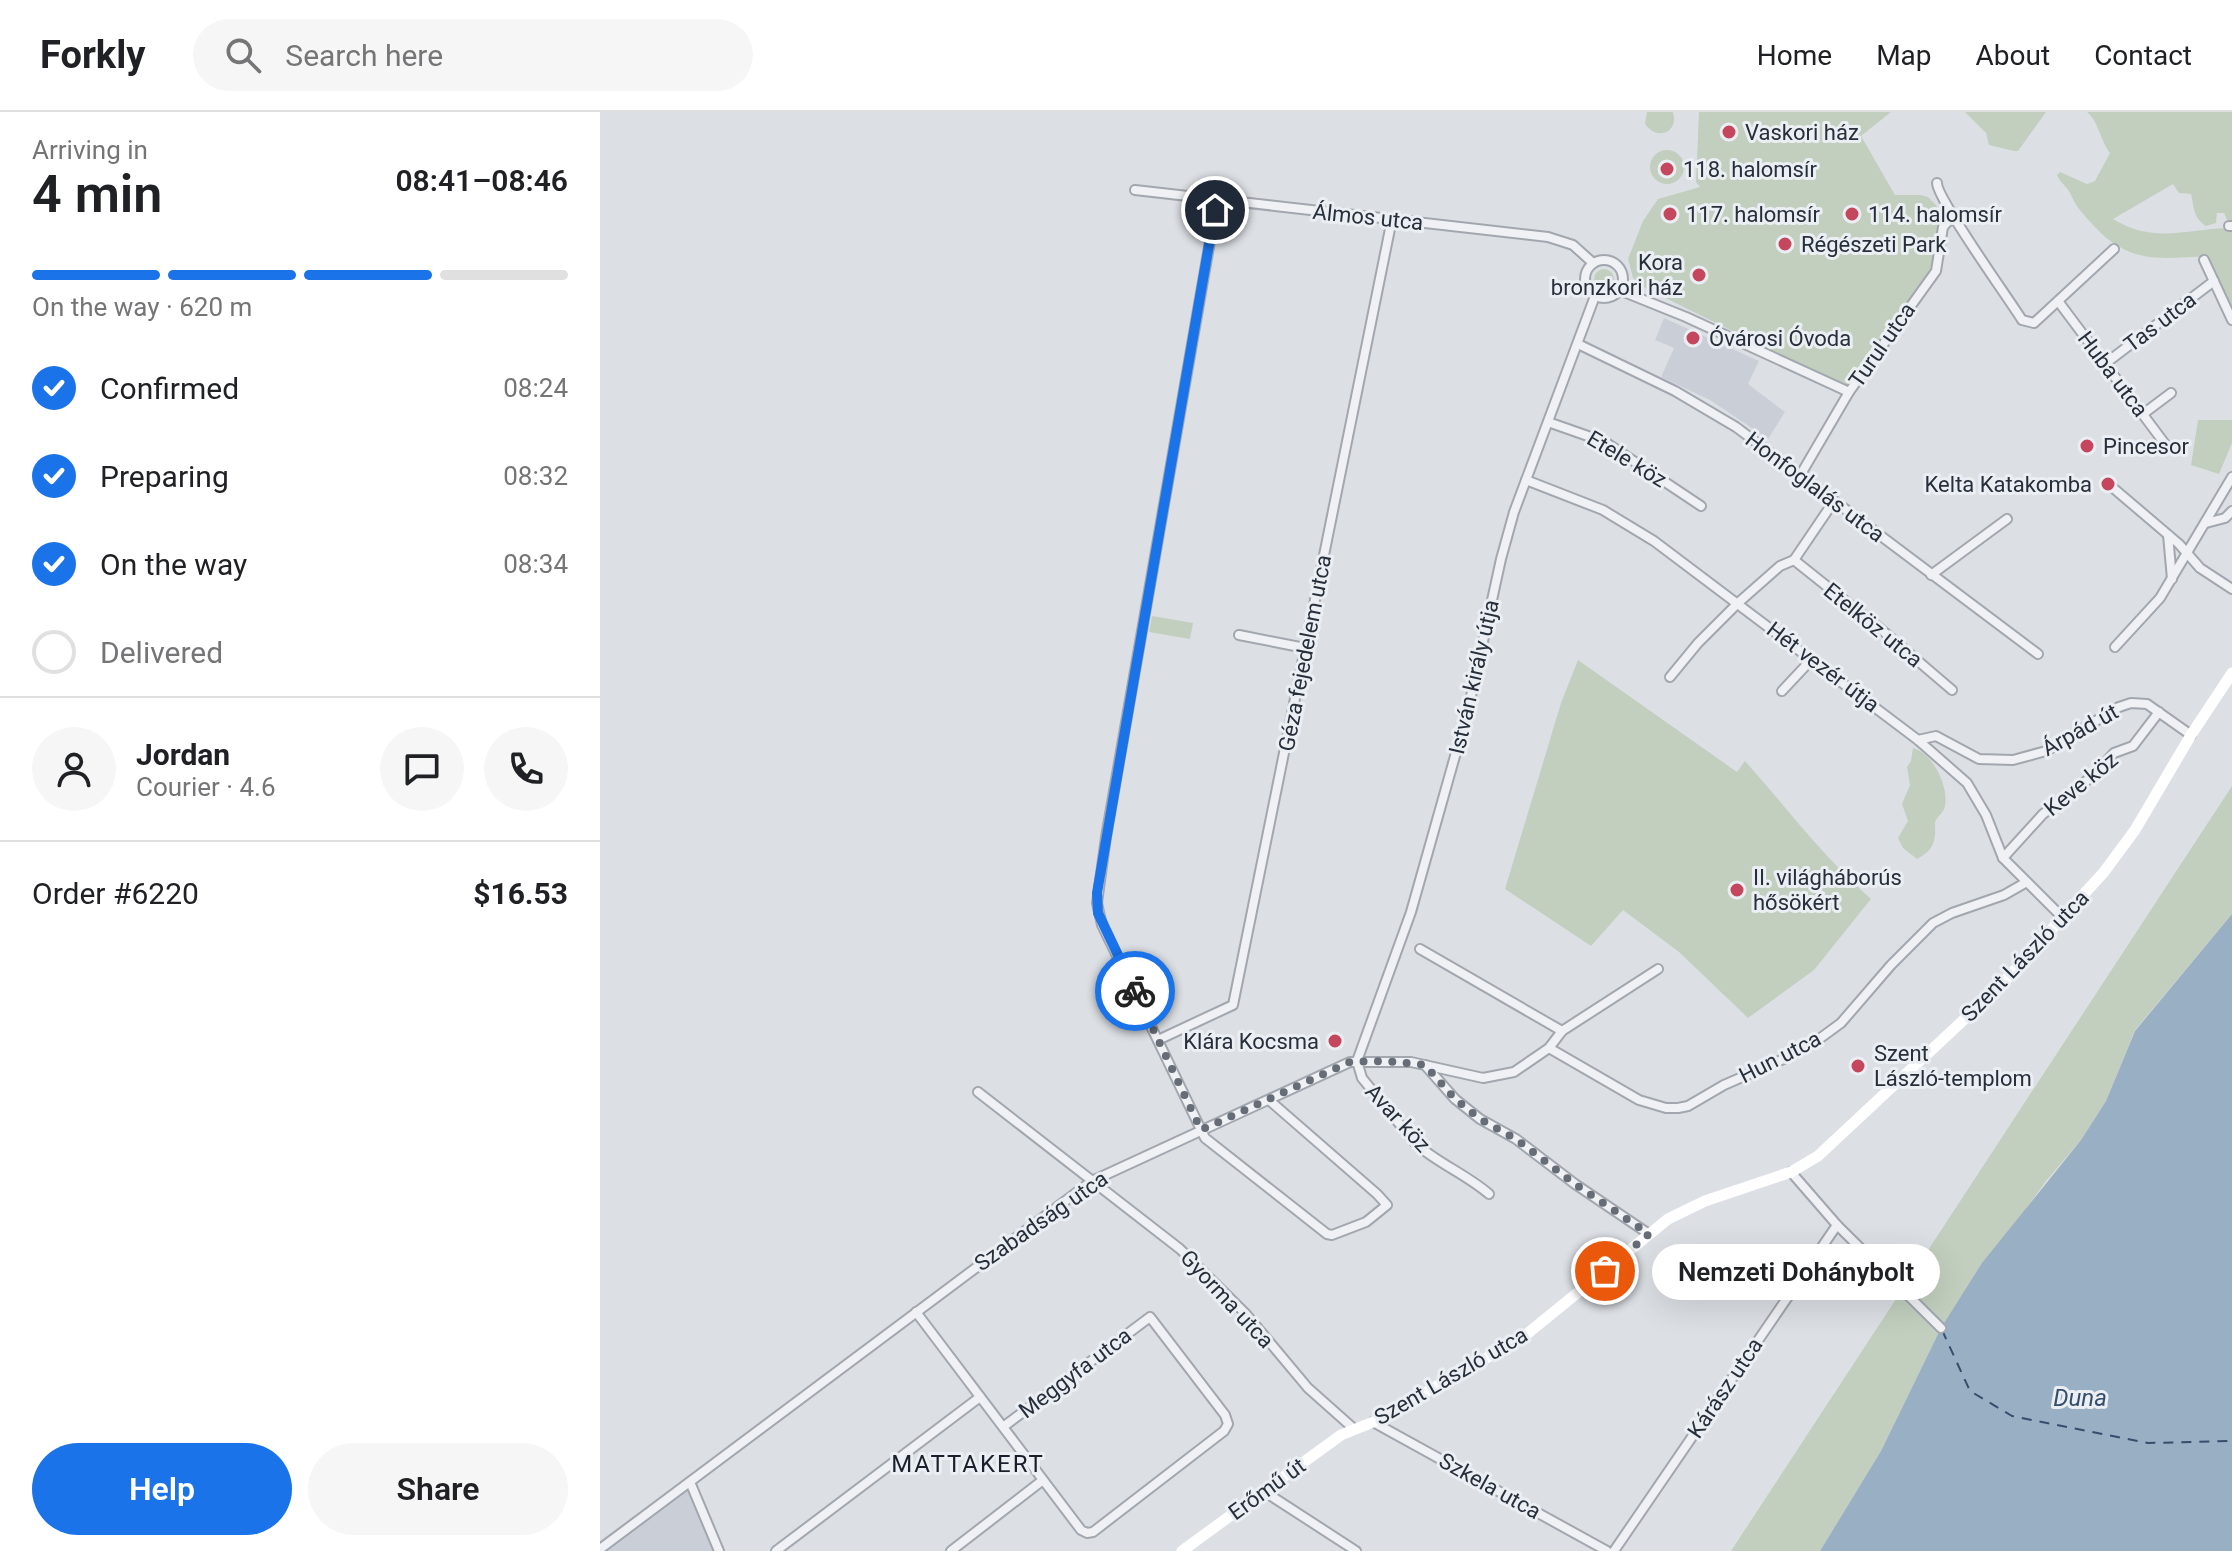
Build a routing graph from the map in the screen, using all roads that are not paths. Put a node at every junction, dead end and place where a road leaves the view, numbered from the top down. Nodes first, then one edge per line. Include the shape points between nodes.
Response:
1 (1937, 183) dead end
2 (1135, 190) dead end
3 (1217, 201) junction
4 (1953, 216) junction
5 (1392, 219) junction
6 (2114, 249) dead end
7 (2204, 260) dead end
8 (1593, 263) junction
9 (2214, 281) junction
10 (1619, 290) junction
11 (1595, 296) junction
12 (2058, 301) junction
13 (2232, 320) edge
14 (1578, 344) junction
15 (2106, 363) junction
16 (1849, 392) junction
17 (2171, 393) dead end
18 (2143, 414) junction
19 (1548, 422) junction
20 (2168, 448) dead end
21 (1801, 474) junction
22 (2232, 477) edge
23 (1526, 480) junction
24 (2112, 487) dead end
25 (1834, 501) junction
26 (1701, 506) dead end
27 (2232, 511) edge
28 (2007, 519) dead end
29 (2206, 523) junction
30 (2168, 535) junction
31 (2189, 554) junction
32 (1794, 560) junction
33 (1931, 575) junction
34 (2172, 580) junction
35 (2232, 589) edge
36 (1738, 603) junction
37 (1239, 635) dead end
38 (2115, 647) dead end
39 (1305, 648) junction
40 (2038, 654) dead end
41 (1812, 659) junction
42 (2232, 673) edge
43 (1670, 677) dead end
44 (1952, 690) dead end
45 (1782, 691) dead end
46 (2159, 712) junction
47 (2191, 735) junction
48 (1918, 740) junction
49 (2003, 858) junction
50 (2025, 883) junction
51 (2062, 917) junction
52 (1420, 949) dead end
53 (1658, 969) dead end
54 (1562, 1031) junction
55 (1158, 1040) junction
56 (1549, 1048) junction
57 (1357, 1061) junction
58 (1425, 1065) junction
59 (978, 1092) dead end
60 (1269, 1100) junction
61 (1201, 1130) junction
62 (1791, 1172) junction
63 (1092, 1181) junction
64 (1489, 1194) dead end
65 (1837, 1225) junction
66 (1649, 1234) junction
67 (916, 1312) junction
68 (1941, 1328) dead end
69 (980, 1397) junction
70 (1373, 1422) junction
71 (1003, 1427) junction
72 (1353, 1428) junction
73 (1043, 1480) junction
74 (690, 1482) junction
75 (1265, 1492) junction
76 (600, 1549) edge
77 (719, 1551) edge
78 (776, 1551) edge
79 (951, 1551) edge
80 (1182, 1551) edge
81 (1356, 1551) edge
82 (1607, 1551) edge
83 (1614, 1551) edge

1 - 4 street
2 - 3 street, Álmos utca
3 - 5 street, Álmos utca
3 - 55 street via 1097,893 1102,925
4 - 12 street via 2022,320 2034,323
4 - 16 street, Turul utca via 1943,227 1936,271
5 - 8 street, Álmos utca via 1548,237 1573,245
5 - 39 street, Géza fejedelem utca
6 - 12 street
7 - 9 street
8 - 10 street via 1605,260 1620,268
8 - 11 street via 1585,281
9 - 13 street
9 - 15 street, Tas utca
10 - 11 street via 1611,297
10 - 16 street
11 - 14 street, István király útja
12 - 15 street, Huba utca
14 - 19 street, István király útja
14 - 21 street, Honfoglalás utca via 1707,409
15 - 18 street, Huba utca
16 - 21 street, Turul utca
17 - 18 street
18 - 20 street, Huba utca
19 - 23 street, István király útja
19 - 26 street, Etele köz via 1605,442
21 - 25 street, Honfoglalás utca
22 - 29 street
23 - 36 street, Hét vezér útja via 1613,516
23 - 57 street, István király útja via 1411,912
24 - 30 street
25 - 32 street
25 - 33 street, Honfoglalás utca
27 - 29 street
28 - 33 street
29 - 31 street
30 - 31 street
30 - 34 street
31 - 34 street
31 - 35 street
32 - 36 street
32 - 44 street, Etelköz utca
33 - 40 street, Honfoglalás utca
34 - 38 street
36 - 41 street, Hét vezér útja
36 - 43 street
37 - 39 street
39 - 55 street, Géza fejedelem utca via 1233,1005
41 - 45 street
41 - 48 street, Hét vezér útja
42 - 47 street, Szent László utca
46 - 47 street, Árpád út
46 - 48 street, Árpád út via 2131,703 2046,751 2013,760 1979,759 1936,736
46 - 49 street, Keve köz via 2133,746 2114,753 2043,814
47 - 51 street, Szent László utca via 2121,852
48 - 49 street, Hét vezér útja via 1967,783
49 - 50 street, Hét vezér útja
50 - 51 street, Hét vezér útja
50 - 56 street, Hun utca via 1933,923 1828,1033 1688,1106 1666,1108 1639,1100
51 - 62 street, Szent László utca via 1941,1042 1818,1156
52 - 54 street
53 - 54 street, Szabadság utca
54 - 56 street, Szabadság utca
55 - 61 street
56 - 58 street, Szabadság utca via 1514,1072 1494,1077
57 - 58 street, Szabadság utca
57 - 60 street, Szabadság utca
57 - 64 street, Avar köz via 1362,1078 1415,1143
58 - 66 street via 1480,1119
59 - 63 street, Gyorma utca
60 - 61 street, Szabadság utca
60 - 61 street via 1387,1205 1366,1222 1327,1234
61 - 63 street, Szabadság utca
62 - 65 street
62 - 66 street, Szent László utca via 1686,1209
63 - 67 street, Szabadság utca
63 - 72 street, Gyorma utca via 1153,1225 1212,1279 1308,1388
65 - 68 street
65 - 83 street, Kárász utca
66 - 70 street, Szent László utca via 1522,1338
67 - 69 street
67 - 74 street, Szabadság utca
69 - 71 street
69 - 78 street
70 - 72 street, Szent László utca
70 - 82 street, Szkela utca
71 - 73 street
71 - 73 street, Meggyfa utca via 1150,1317 1228,1424 1093,1532 1081,1530
72 - 75 street, Erőmű út
73 - 79 street
74 - 76 street, Szabadság utca
74 - 77 street
75 - 80 street, Erőmű út
75 - 81 street

